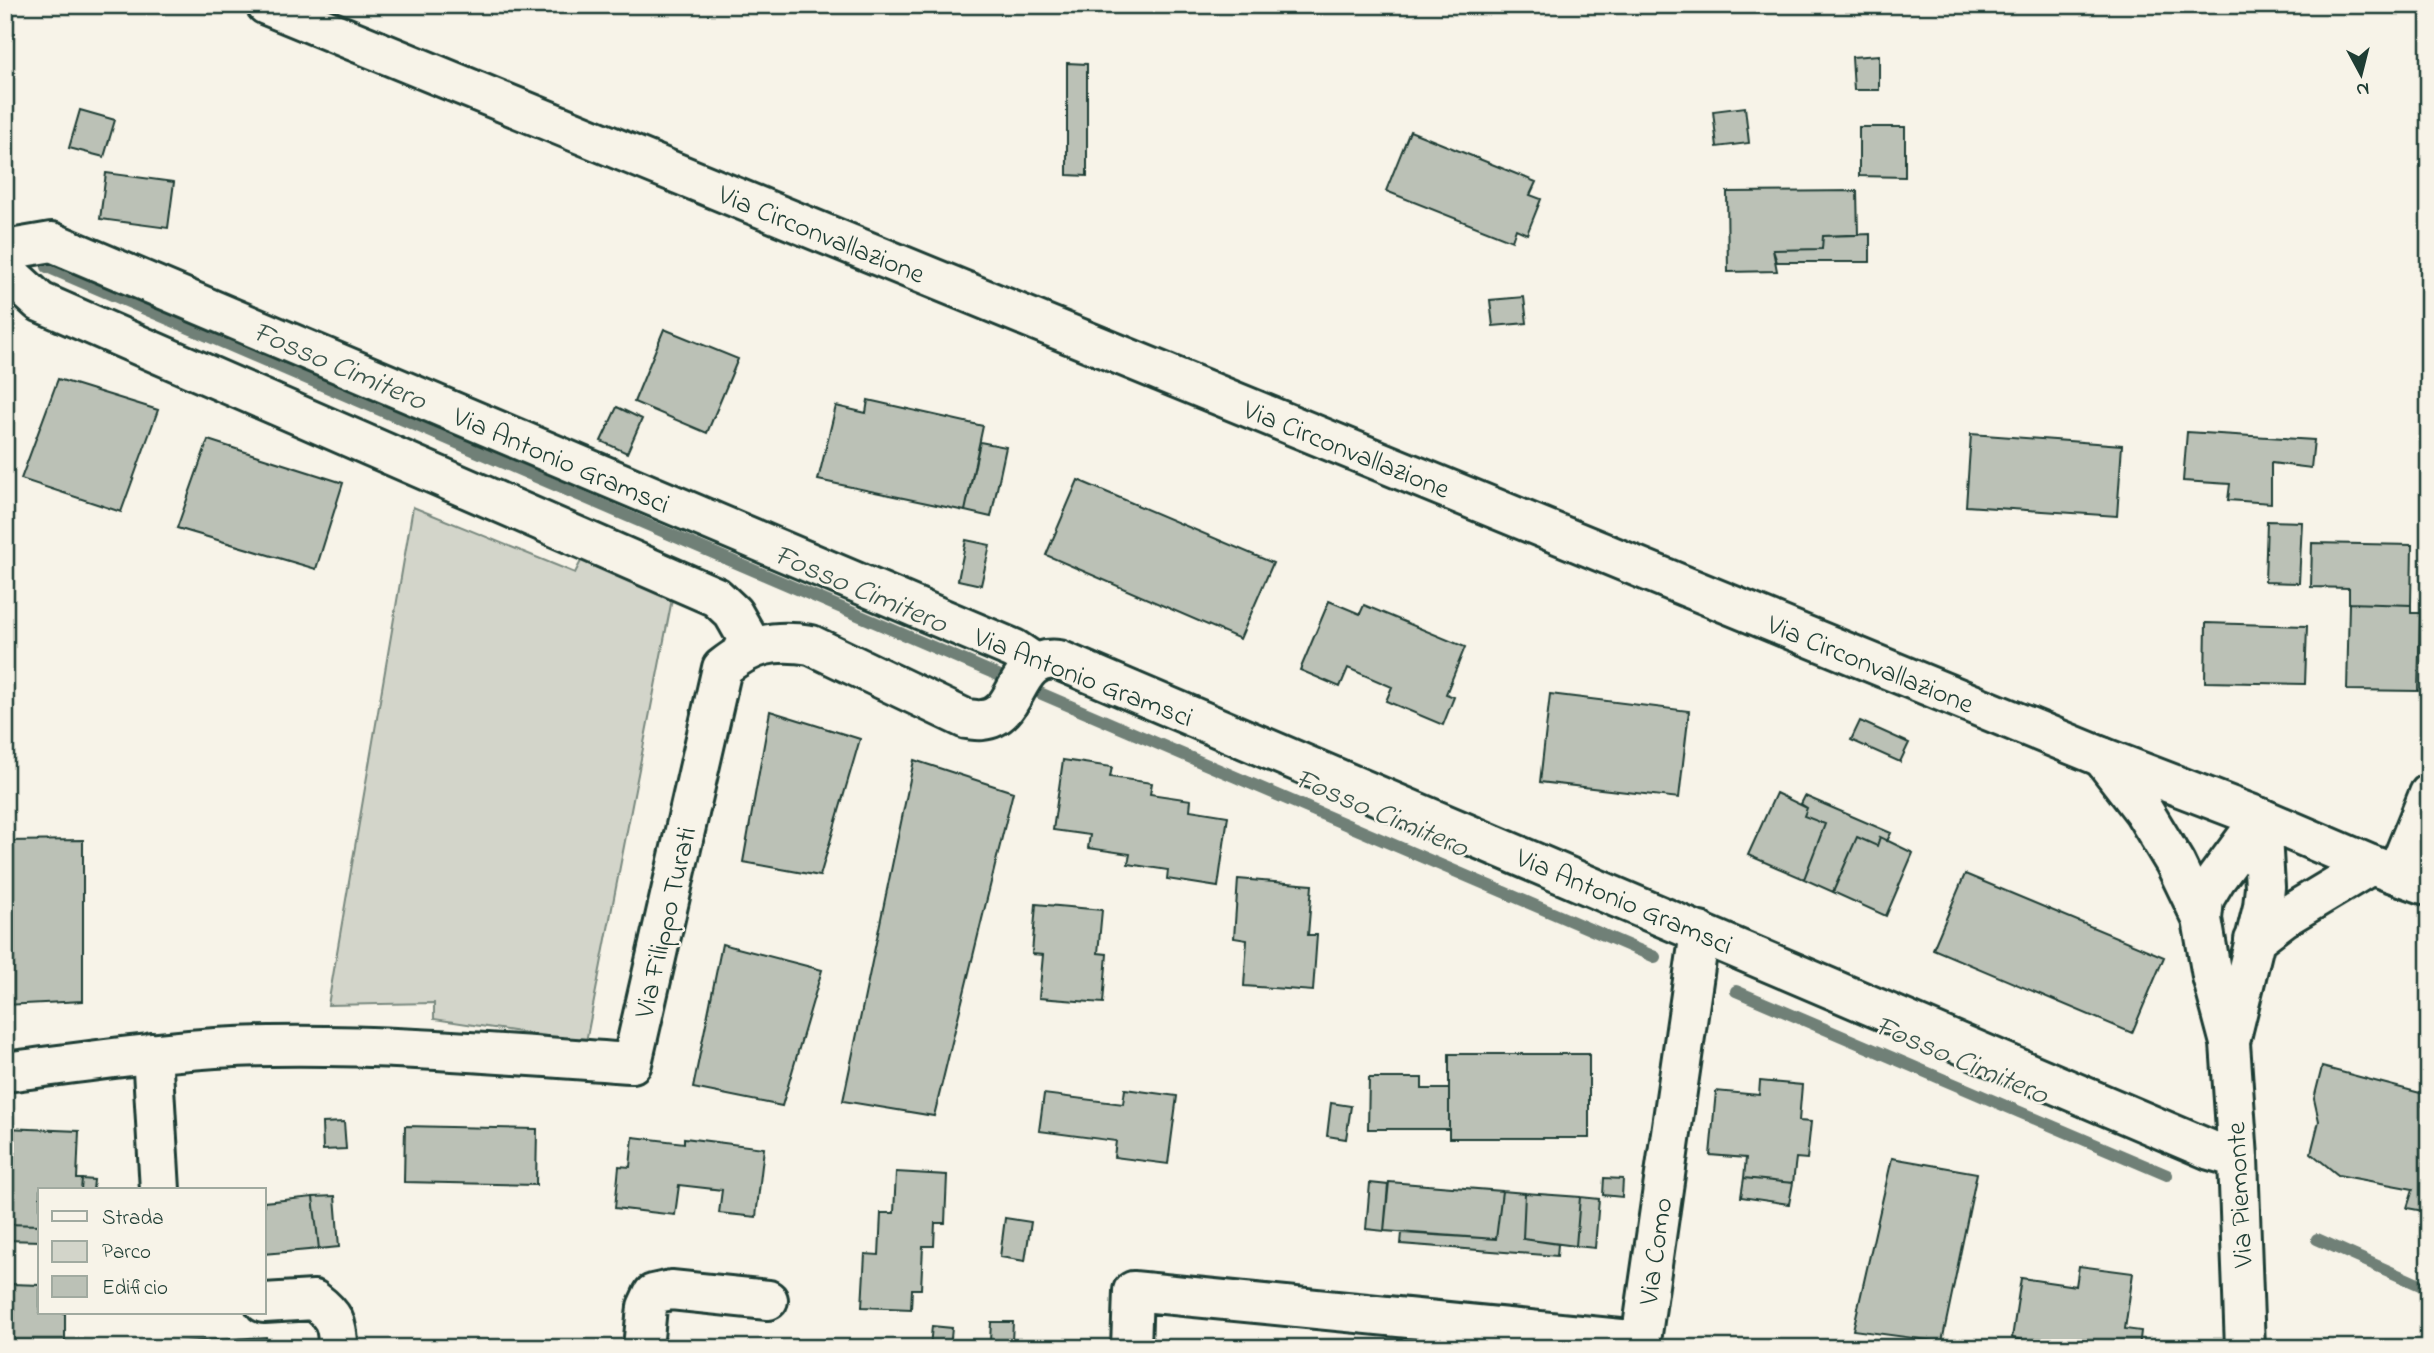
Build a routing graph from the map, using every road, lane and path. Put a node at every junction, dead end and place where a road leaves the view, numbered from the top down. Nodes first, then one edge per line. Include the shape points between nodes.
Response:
1 (266, 5) edge
2 (5, 250) edge
3 (5, 270) edge
4 (753, 648) junction
5 (1030, 667) junction
6 (2102, 757) junction
7 (2429, 794) edge
8 (2261, 818) junction
9 (2399, 875) edge
10 (2202, 919) junction
11 (1700, 932) junction
12 (2254, 940) junction
13 (2230, 1043) junction
14 (152, 1053) junction
15 (5, 1072) edge
16 (2238, 1158) junction
17 (160, 1188) edge
18 (768, 1300) dead end
19 (266, 1303) edge
20 (338, 1348) edge
21 (643, 1348) edge
22 (1131, 1348) edge
23 (2245, 1348) edge

1 - 6 street, Via Circonvallazione
2 - 5 street, Via Antonio Gramsci via 52,242 1014,649
3 - 4 street via 40,302 716,597 733,613
4 - 5 street, Via Filippo Turati via 772,642 811,645 966,719 985,720 1003,711
4 - 14 street, Via Filippo Turati via 722,668 632,1063 382,1046 268,1045
5 - 11 street, Via Antonio Gramsci via 1046,659 1059,660
6 - 8 street, Via Circonvallazione
6 - 10 street, Via Piemonte via 2143,810
7 - 9 street
8 - 9 street, Via Circonvallazione
8 - 10 street, Via Piemonte via 2216,879 2204,900
8 - 12 street, Via Piemonte via 2265,887
9 - 12 street via 2283,918
10 - 13 street, Via Piemonte
11 - 16 street, Via Antonio Gramsci
11 - 22 street, Via Como via 1641,1341 1133,1291
12 - 13 street, Via Piemonte
13 - 16 street, Via Piemonte
14 - 15 street, Via Filippo Turati
14 - 17 street
16 - 23 street, Via Piemonte
18 - 21 street via 671,1290 653,1294 647,1307
19 - 20 street via 314,1300 330,1312

